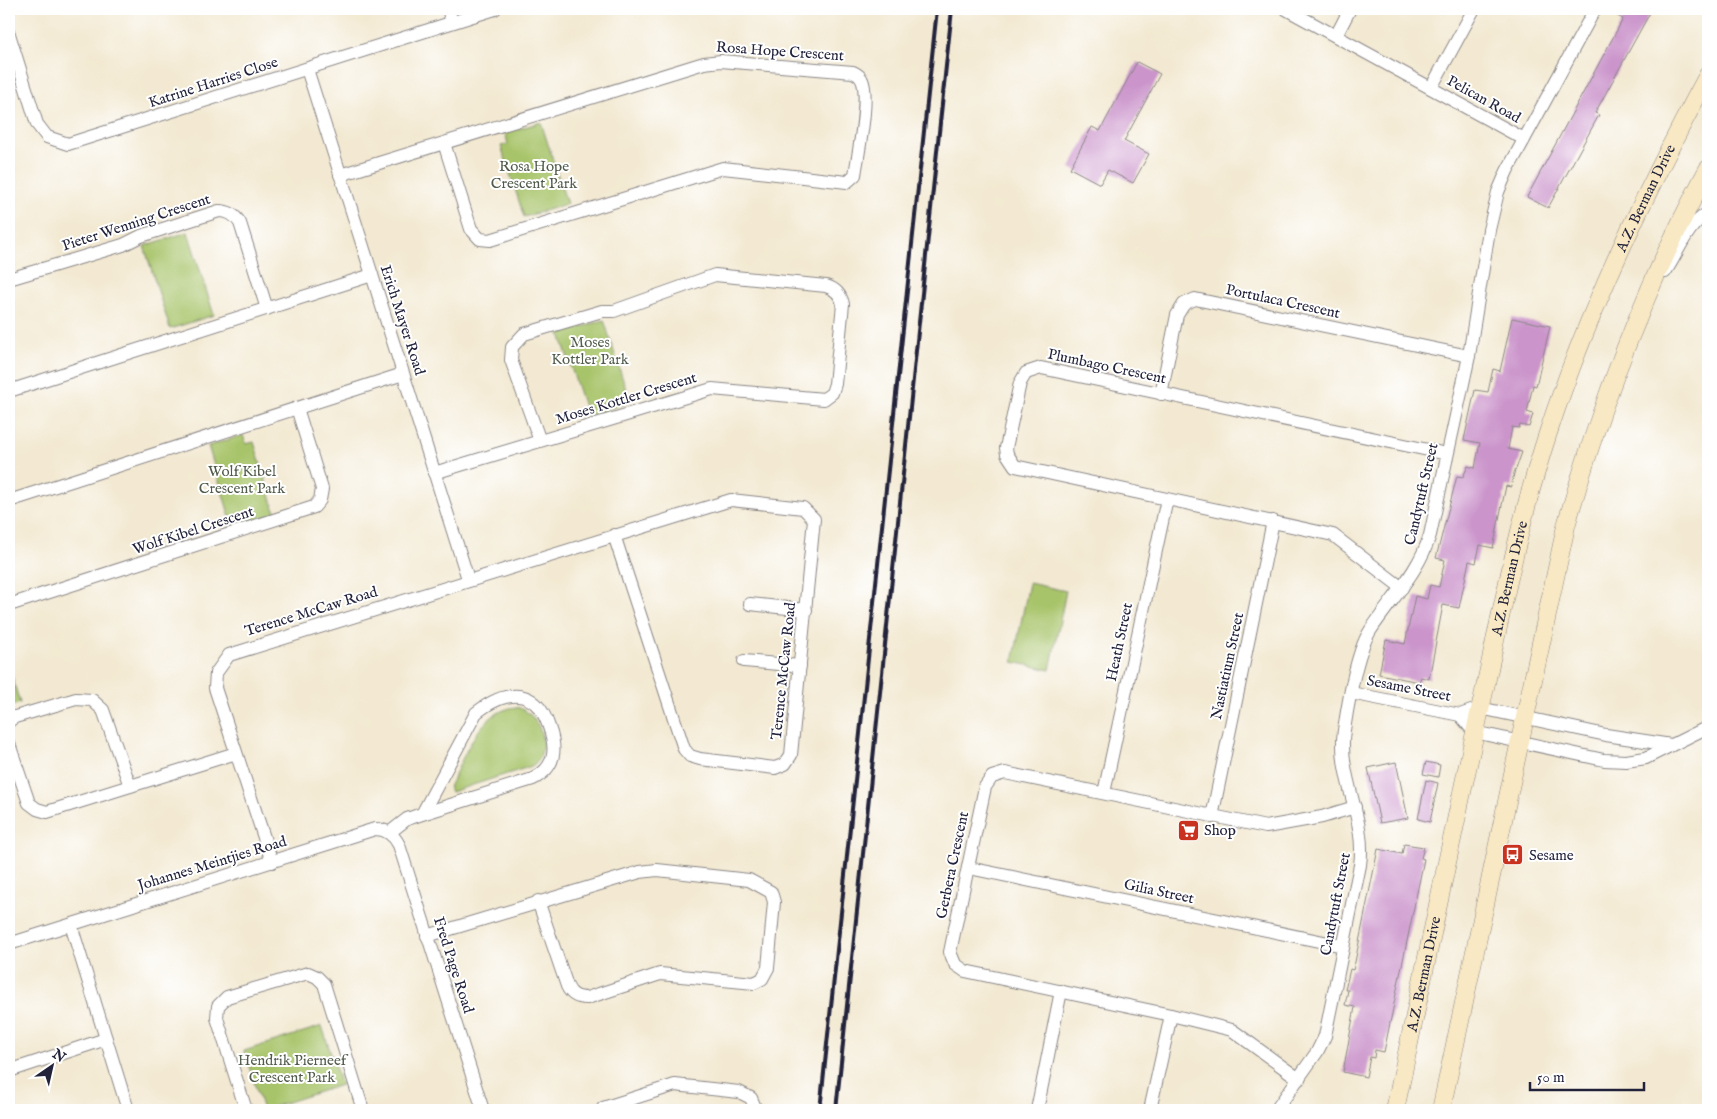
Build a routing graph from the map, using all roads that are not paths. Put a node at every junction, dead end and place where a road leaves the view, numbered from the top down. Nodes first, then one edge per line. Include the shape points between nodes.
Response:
1 (448, 9) edge
2 (495, 9) edge
3 (1286, 9) edge
4 (1350, 9) edge
5 (1474, 9) edge
6 (1595, 9) edge
7 (452, 22) junction
8 (9, 34) edge
9 (1336, 36) junction
10 (13, 60) edge
11 (307, 69) junction
12 (1708, 75) edge
13 (1431, 88) junction
14 (1524, 139) junction
15 (444, 143) junction
16 (1708, 169) edge
17 (340, 175) junction
18 (1708, 213) edge
19 (372, 275) junction
20 (9, 279) edge
21 (1642, 304) junction
22 (267, 309) junction
23 (1469, 356) junction
24 (403, 374) junction
25 (9, 391) edge
26 (1161, 394) junction
27 (297, 408) junction
28 (540, 441) junction
29 (1447, 454) junction
30 (434, 474) junction
31 (1167, 499) junction
32 (9, 501) edge
33 (1273, 521) junction
34 (614, 535) junction
35 (468, 580) junction
36 (1402, 588) junction
37 (750, 604) dead end
38 (9, 605) edge
39 (806, 610) junction
40 (744, 661) dead end
41 (800, 666) junction
42 (1351, 693) junction
43 (1480, 708) junction
44 (1460, 715) junction
45 (1525, 718) junction
46 (9, 721) edge
47 (1708, 727) edge
48 (1474, 732) junction
49 (1519, 742) junction
50 (9, 744) edge
51 (1671, 745) junction
52 (236, 753) junction
53 (130, 786) junction
54 (1104, 793) junction
55 (1355, 807) junction
56 (422, 814) junction
57 (1212, 817) junction
58 (389, 833) junction
59 (272, 862) junction
60 (969, 868) junction
61 (538, 901) junction
62 (70, 925) junction
63 (428, 936) junction
64 (9, 944) edge
65 (1343, 946) junction
66 (1061, 991) junction
67 (1171, 1014) junction
68 (106, 1039) junction
69 (9, 1071) edge
70 (1299, 1079) junction
71 (601, 1109) edge
72 (128, 1110) edge
73 (246, 1110) edge
74 (363, 1110) edge
75 (484, 1110) edge
76 (756, 1110) edge
77 (1037, 1110) edge
78 (1150, 1110) edge
79 (1276, 1110) edge
80 (1395, 1110) edge
81 (1441, 1110) edge

1 - 7 street
2 - 7 street, Katrine Harries Close
3 - 9 street, Pelican Road
4 - 9 street
5 - 13 street
6 - 14 street
7 - 11 street, Katrine Harries Close
8 - 10 street, Katrine Harries Close
9 - 13 street, Pelican Road
10 - 11 street, Katrine Harries Close via 37,124 47,137 68,144
11 - 17 street, Erich Mayer Road
12 - 43 main road, A.Z. Berman Drive via 1643,198 1583,334 1547,436 1517,540
13 - 14 street, Pelican Road
14 - 23 street, Pelican Road via 1498,192
15 - 15 street, Rosa Hope Crescent via 704,63 721,61 853,72 863,82 863,118 855,175 847,182 723,168 490,240 480,239 471,229
15 - 17 street, Rosa Hope Crescent
16 - 21 main road
17 - 19 street, Erich Mayer Road
18 - 21 street via 1690,229
19 - 22 street
19 - 24 street, Erich Mayer Road
20 - 22 street, Pieter Wenning Crescent via 226,211 240,223
21 - 45 main road via 1586,456 1566,526
22 - 25 street
23 - 26 street, Portulaca Crescent via 1195,299 1184,304 1178,315
23 - 29 street, Candytuft Street
24 - 27 street
24 - 30 street, Erich Mayer Road
26 - 29 street, Plumbago Crescent
26 - 31 street, Plumbago Crescent via 1041,368 1033,369 1020,383 1006,454 1015,466
27 - 32 street
27 - 38 street, Wolf Kibel Crescent via 322,489 320,500 314,507
28 - 28 street, Moses Kottler Crescent via 511,360 512,347 524,334 602,311 614,311 715,275 826,286 842,298 835,384 832,393 824,399 712,389
28 - 30 street, Moses Kottler Crescent
29 - 36 street, Candytuft Street via 1426,549
30 - 35 street, Erich Mayer Road
31 - 33 street, Plumbago Crescent
31 - 54 street, Heath Street
33 - 36 street, Plumbago Crescent via 1333,535
33 - 57 street, Nastiatium Street
34 - 35 street, Terence McCaw Road
34 - 39 street, Terence McCaw Road via 732,500 803,508 812,515 815,523
34 - 41 street, Terence McCaw Road via 682,745 690,756 775,768 785,764 791,755
35 - 52 street, Terence McCaw Road via 229,655 216,673 215,688
36 - 42 street, Candytuft Street via 1364,641
37 - 39 street
39 - 41 street, Terence McCaw Road
40 - 41 street
42 - 44 street, Sesame Street
42 - 55 street, Candytuft Street via 1342,752
43 - 44 street, Sesame Street
43 - 45 street
43 - 48 main road, A.Z. Berman Drive
44 - 48 street, Sesame Street
45 - 49 main road
45 - 51 street
46 - 53 street via 76,699 92,700 103,710
47 - 51 street
48 - 49 street
48 - 80 main road, A.Z. Berman Drive
49 - 51 street via 1604,760 1626,761 1646,758
49 - 81 main road
50 - 53 street via 27,798 37,810 53,810
52 - 53 street
52 - 59 street, Terence McCaw Road
54 - 57 street, Gerbera Crescent
54 - 60 street, Gerbera Crescent via 1005,773 992,776 985,787
55 - 57 street, Gerbera Crescent via 1322,817 1266,827
55 - 65 street, Candytuft Street via 1362,853
56 - 56 street via 476,713 490,703 510,696 523,696 541,707 554,741 554,756 547,770 533,779
56 - 58 street via 407,819
58 - 59 street, Johannes Meintjies Road via 374,829
58 - 63 street, Fred Page Road via 399,845
59 - 62 street, Johannes Meintjies Road
60 - 65 street, Gilia Street
60 - 66 street, Gerbera Crescent via 950,952 955,964 965,971
61 - 61 street via 648,870 749,880 770,892 774,902 768,968 754,983 660,974 587,998 578,998 567,986
61 - 63 street
62 - 64 street, Johannes Meintjies Road
62 - 68 street
63 - 75 street, Fred Page Road
65 - 70 street, Candytuft Street via 1325,1036
66 - 67 street, Gerbera Crescent
66 - 77 street
67 - 70 street, Gerbera Crescent via 1232,1030
67 - 78 street
68 - 69 street
68 - 72 street
70 - 79 street, Candytuft Street
71 - 76 street via 675,1085 739,1092 751,1098
73 - 74 street via 217,1018 218,1006 227,997 308,973 324,984

